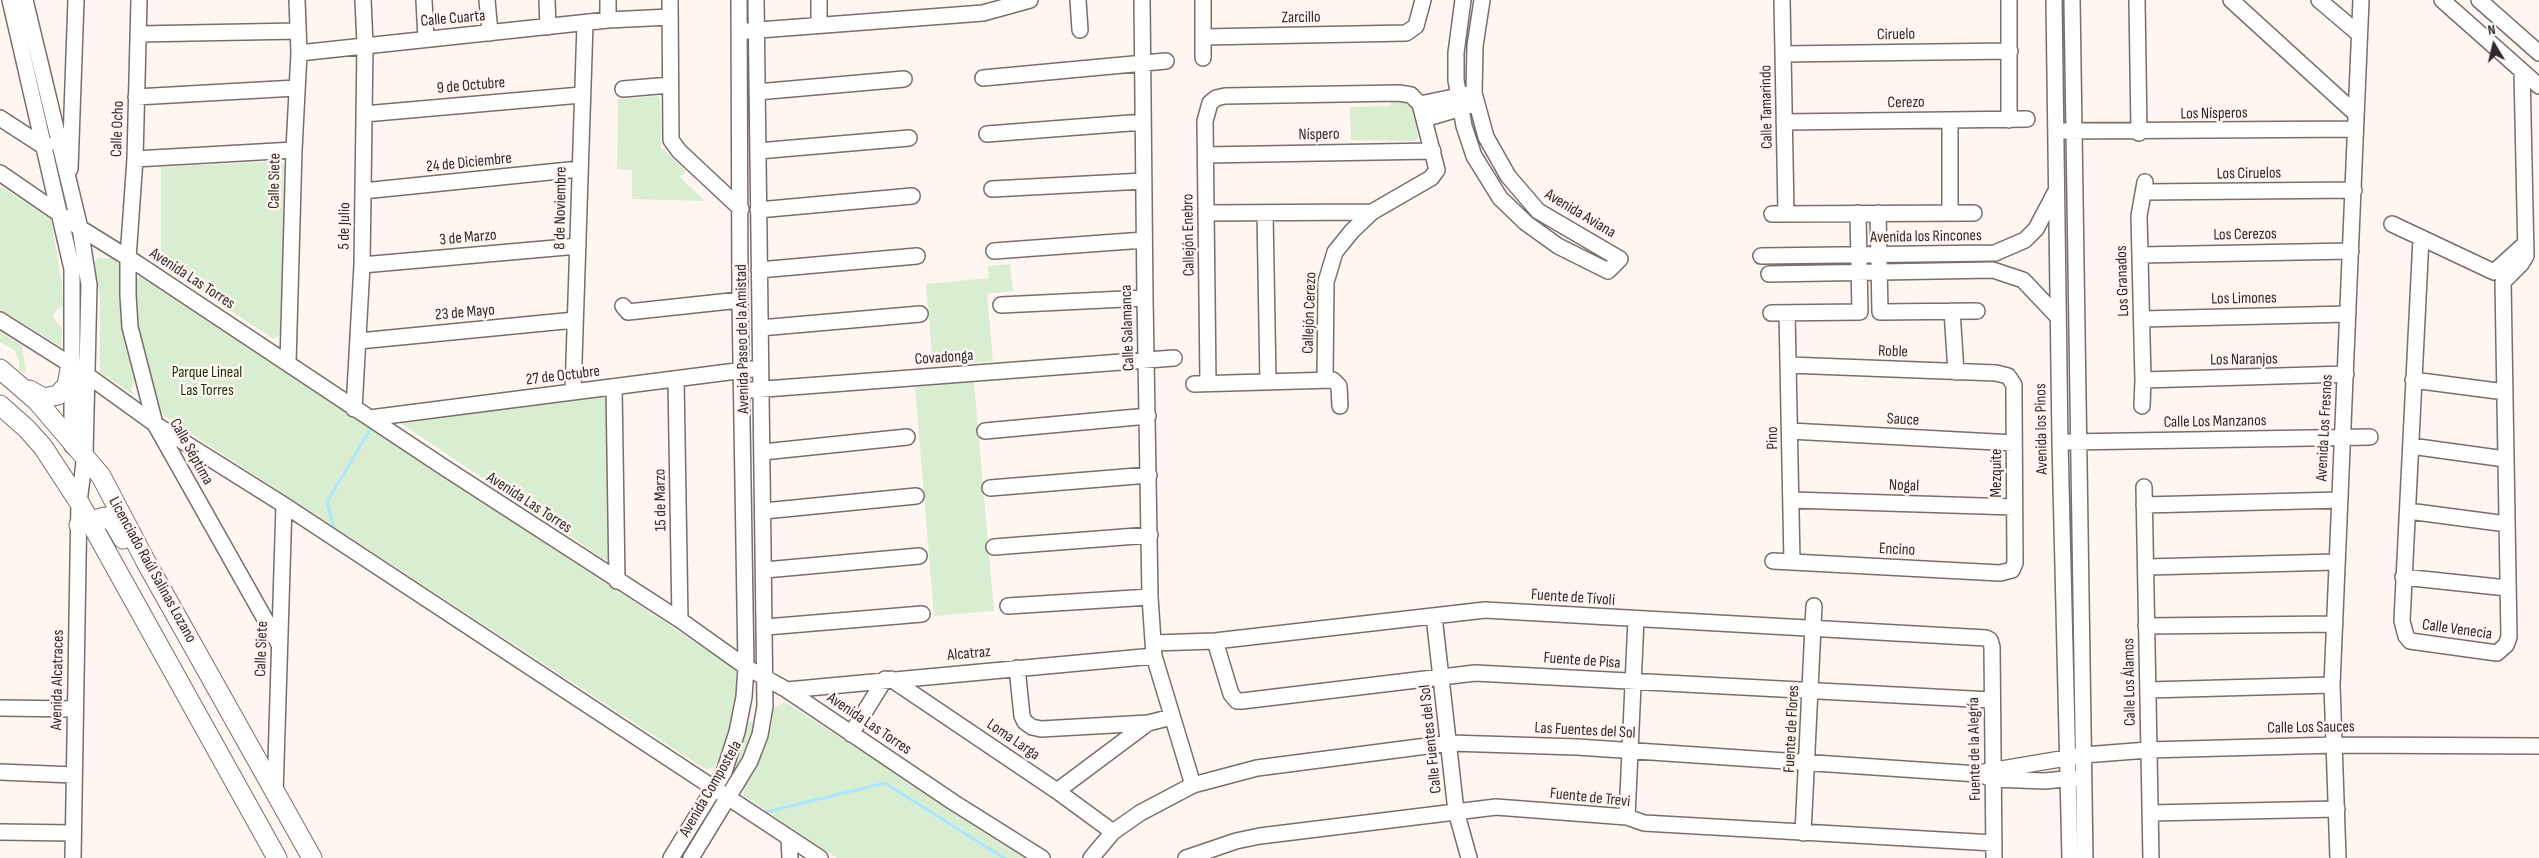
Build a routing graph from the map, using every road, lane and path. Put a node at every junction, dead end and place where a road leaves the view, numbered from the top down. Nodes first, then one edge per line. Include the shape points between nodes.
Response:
1 (10, 0) edge
2 (25, 0) edge
3 (76, 0) edge
4 (139, 0) edge
5 (297, 0) edge
6 (363, 0) edge
7 (424, 0) edge
8 (487, 0) edge
9 (547, 0) edge
10 (608, 0) edge
11 (670, 0) edge
12 (739, 0) edge
13 (756, 0) edge
14 (819, 0) edge
15 (1030, 0) edge
16 (1078, 0) edge
17 (1142, 0) edge
18 (1203, 0) edge
19 (1423, 0) edge
20 (1463, 0) edge
21 (1482, 0) edge
22 (1782, 0) edge
23 (2009, 0) edge
24 (2054, 0) edge
25 (2072, 0) edge
26 (2137, 0) edge
27 (2231, 0) edge
28 (2319, 0) edge
29 (2361, 0) edge
30 (2442, 0) edge
31 (2479, 0) edge
32 (670, 17) junction
33 (608, 20) junction
34 (585, 24) junction
35 (819, 25) junction
36 (548, 27) junction
37 (757, 30) junction
38 (1080, 30) dead end
39 (298, 31) junction
40 (740, 31) junction
41 (490, 33) junction
42 (138, 34) junction
43 (2359, 34) junction
44 (1203, 37) junction
45 (426, 39) junction
46 (365, 44) junction
47 (2010, 51) junction
48 (299, 53) junction
49 (2539, 53) edge
50 (1783, 54) junction
51 (1203, 58) dead end
52 (1166, 61) dead end
53 (1142, 63) junction
54 (2522, 72) junction
55 (983, 78) dead end
56 (904, 79) dead end
57 (670, 85) junction
58 (2539, 86) edge
59 (296, 88) junction
60 (623, 89) dead end
61 (757, 92) junction
62 (581, 95) junction
63 (136, 97) junction
64 (1475, 98) junction
65 (1459, 102) junction
66 (1420, 104) junction
67 (2055, 113) junction
68 (2355, 113) junction
69 (364, 114) junction
70 (2073, 114) junction
71 (0, 118) edge
72 (2027, 119) dead end
73 (1424, 120) junction
74 (1950, 120) junction
75 (2009, 120) junction
76 (1143, 122) junction
77 (1784, 122) junction
78 (2355, 129) junction
79 (2055, 130) junction
80 (2074, 131) junction
81 (2139, 132) junction
82 (986, 134) dead end
83 (909, 138) dead end
84 (59, 143) junction
85 (43, 146) junction
86 (294, 150) junction
87 (1433, 150) junction
88 (758, 151) junction
89 (1206, 155) junction
90 (135, 159) junction
91 (579, 169) junction
92 (0, 173) edge
93 (1144, 181) junction
94 (2058, 187) junction
95 (2145, 187) joint
96 (69, 188) junction
97 (992, 189) dead end
98 (2354, 190) junction
99 (363, 191) junction
100 (912, 196) dead end
101 (741, 209) junction
102 (758, 210) junction
103 (1372, 212) junction
104 (1950, 212) junction
105 (1265, 213) junction
106 (1858, 213) junction
107 (1878, 213) junction
108 (1974, 213) dead end
109 (60, 214) junction
110 (1206, 214) junction
111 (2392, 224) dead end
112 (80, 228) junction
113 (2421, 238) junction
114 (1144, 240) junction
115 (2526, 243) junction
116 (578, 246) junction
117 (994, 251) dead end
118 (2351, 251) junction
119 (1995, 253) junction
120 (1879, 254) junction
121 (1859, 255) junction
122 (2140, 255) junction
123 (917, 256) dead end
124 (1761, 256) dead end
125 (128, 258) junction
126 (362, 265) junction
127 (759, 270) junction
128 (1993, 270) junction
129 (1879, 271) junction
130 (1860, 272) junction
131 (1768, 274) dead end
132 (1144, 298) junction
133 (740, 300) junction
134 (623, 306) dead end
135 (1000, 306) dead end
136 (1952, 311) junction
137 (1977, 311) dead end
138 (1771, 313) dead end
139 (1787, 313) junction
140 (920, 314) dead end
141 (2348, 314) junction
142 (2058, 317) junction
143 (2142, 319) junction
144 (0, 320) edge
145 (575, 320) junction
146 (760, 328) junction
147 (359, 341) junction
148 (1174, 358) dead end
149 (1147, 360) junction
150 (288, 363) junction
151 (70, 364) junction
152 (1789, 365) junction
153 (761, 368) junction
154 (743, 370) junction
155 (1956, 372) junction
156 (5, 373) edge
157 (1996, 373) joint
158 (2346, 374) junction
159 (88, 375) junction
160 (676, 379) junction
161 (1325, 380) junction
162 (2143, 380) junction
163 (2413, 380) junction
164 (1268, 382) junction
165 (614, 387) junction
166 (762, 390) junction
167 (743, 391) junction
168 (573, 392) junction
169 (2505, 392) junction
170 (0, 405) edge
171 (1340, 406) dead end
172 (2142, 406) dead end
173 (354, 408) junction
174 (1148, 416) junction
175 (370, 418) junction
176 (155, 424) junction
177 (985, 430) dead end
178 (1790, 431) junction
179 (907, 437) dead end
180 (2343, 437) junction
181 (2370, 437) dead end
182 (2078, 441) junction
183 (72, 442) junction
184 (2060, 442) junction
185 (2014, 444) junction
186 (2411, 446) junction
187 (763, 452) junction
188 (85, 456) junction
189 (2505, 459) junction
190 (1150, 475) junction
191 (2144, 487) dead end
192 (990, 488) dead end
193 (916, 496) dead end
194 (1792, 500) junction
195 (2340, 500) junction
196 (79, 502) junction
197 (284, 505) junction
198 (2144, 505) junction
199 (2014, 507) junction
200 (764, 511) junction
201 (2408, 511) junction
202 (84, 522) junction
203 (2507, 524) junction
204 (1150, 535) junction
205 (994, 547) dead end
206 (919, 556) dead end
207 (1773, 561) dead end
208 (146, 562) junction
209 (1792, 562) junction
210 (2336, 562) junction
211 (2147, 567) junction
212 (765, 570) junction
213 (2000, 573) joint
214 (2404, 577) junction
215 (617, 581) junction
216 (2508, 588) junction
217 (1150, 597) junction
218 (2064, 597) junction
219 (2080, 597) junction
220 (1008, 606) dead end
221 (1814, 606) dead end
222 (922, 614) dead end
223 (1434, 616) junction
224 (1636, 619) junction
225 (680, 620) junction
226 (2334, 624) junction
227 (2146, 626) junction
228 (766, 627) junction
229 (1814, 627) junction
230 (1990, 640) joint
231 (1214, 641) junction
232 (279, 644) junction
233 (1154, 649) junction
234 (746, 667) junction
235 (1017, 668) junction
236 (1442, 676) junction
237 (766, 678) junction
238 (888, 679) junction
239 (1634, 681) junction
240 (2332, 685) junction
241 (787, 690) junction
242 (2148, 690) junction
243 (1811, 691) junction
244 (1991, 700) junction
245 (0, 708) edge
246 (76, 709) junction
247 (1172, 716) junction
248 (1148, 723) junction
249 (850, 734) junction
250 (1450, 743) junction
251 (2335, 745) junction
252 (2539, 746) edge
253 (2148, 750) junction
254 (1632, 751) junction
255 (2084, 755) junction
256 (2068, 758) junction
257 (1807, 763) junction
258 (0, 772) edge
259 (1993, 774) junction
260 (74, 775) junction
261 (2084, 777) junction
262 (2068, 779) junction
263 (1193, 785) junction
264 (714, 789) junction
265 (1057, 791) junction
266 (275, 794) junction
267 (728, 798) junction
268 (250, 809) junction
269 (2337, 810) junction
270 (1456, 811) junction
271 (2150, 813) junction
272 (1627, 817) junction
273 (0, 832) edge
274 (1113, 832) junction
275 (73, 833) junction
276 (1803, 833) junction
277 (789, 838) junction
278 (1994, 851) edge
279 (73, 858) edge
280 (278, 858) edge
281 (312, 858) edge
282 (670, 858) edge
283 (691, 858) edge
284 (790, 858) edge
285 (820, 858) edge
286 (1042, 858) edge
287 (1091, 858) edge
288 (1186, 858) edge
289 (1469, 858) edge
290 (2070, 858) edge
291 (2085, 858) edge
292 (2151, 858) edge
293 (2338, 858) edge

1 - 85 street
2 - 84 street
3 - 96 street
4 - 42 street, Calle Ocho
5 - 39 street, Calle Siete
6 - 46 street, 5 de Julio
7 - 45 street
8 - 41 street
9 - 36 street
10 - 33 street
11 - 32 street
12 - 40 street, Avenida Paseo de la Amistad
13 - 37 street, Avenida Paseo de la Amistad
14 - 35 street
15 - 35 street via 983,13
16 - 38 street
17 - 53 street, Calle Salamanca
18 - 44 street
19 - 44 street, Zarcillo via 1416,26 1400,34
20 - 65 street via 1456,53
21 - 64 street, Avenida Aviana via 1474,61
22 - 50 street, Calle Tamarindo
23 - 47 street
24 - 67 street, Avenida los Pinos
25 - 70 street
26 - 81 street
27 - 68 street
28 - 43 street
29 - 43 street, Avenida Los Fresnos
30 - 54 street
31 - 49 street
32 - 33 street, Calle Cuarta
32 - 57 street
33 - 34 street, Calle Cuarta
34 - 36 street, Calle Cuarta
34 - 62 street, 8 de Noviembre
35 - 37 street
36 - 41 street, Calle Cuarta
37 - 40 street
37 - 61 street, Avenida Paseo de la Amistad
39 - 42 street
39 - 48 street, Calle Siete
40 - 101 street, Avenida Paseo de la Amistad
41 - 45 street, Calle Cuarta
42 - 63 street, Calle Ocho
43 - 68 street, Avenida Los Fresnos
44 - 51 street
45 - 46 street, Calle Cuarta
46 - 48 street, Calle Cuarta
46 - 69 street, 5 de Julio
47 - 50 street, Ciruelo
47 - 75 street
48 - 59 street, Calle Siete
50 - 77 street, Calle Tamarindo
52 - 53 street
53 - 55 street
53 - 76 street, Calle Salamanca
54 - 58 street
54 - 115 street, Calle Venecia
56 - 61 street
57 - 60 street
57 - 101 street via 673,144
59 - 63 street
59 - 86 street, Calle Siete
61 - 88 street, Avenida Paseo de la Amistad
62 - 69 street, 9 de Octubre
62 - 91 street, 8 de Noviembre
63 - 90 street, Calle Ocho
64 - 65 street
64 - 65 street, Avenida Aviana via 1486,137 1528,201 1562,227 1620,259 1608,271 1544,236 1500,198 1474,156
65 - 66 street
65 - 73 street
66 - 73 street
66 - 89 street, Callejón Enebro via 1411,95 1399,93 1216,98 1207,112
67 - 70 street
67 - 79 street, Avenida los Pinos
68 - 78 street, Avenida Los Fresnos
69 - 99 street, 5 de Julio
70 - 80 street
71 - 85 street
72 - 75 street, Cerezo
73 - 87 street
74 - 75 street, Cerezo
74 - 77 street, Cerezo
74 - 104 street
76 - 82 street
76 - 93 street, Calle Salamanca
77 - 106 street, Calle Tamarindo via 1779,213
78 - 81 street, Los Nísperos
78 - 98 street, Avenida Los Fresnos
79 - 80 street, Los Nísperos
79 - 94 street, Avenida los Pinos
80 - 81 street, Los Nísperos
80 - 182 street
83 - 88 street
84 - 85 street
84 - 96 street
85 - 109 street
86 - 90 street
86 - 150 street, Calle Siete
87 - 89 street, Níspero
87 - 103 street, Callejón Cerezo via 1438,166 1435,174
88 - 102 street, Avenida Paseo de la Amistad
89 - 110 street, Callejón Enebro
90 - 125 street, Calle Ocho
91 - 99 street, 24 de Diciembre
91 - 116 street, 8 de Noviembre
92 - 109 street, Avenida Las Torres
93 - 97 street
93 - 114 street, Calle Salamanca
94 - 119 street, Avenida los Rincones via 2036,229 2025,240
94 - 142 street, Avenida los Pinos
95 - 98 street, Los Ciruelos
95 - 122 street, Los Granados via 2139,216
96 - 112 street
98 - 118 street, Avenida Los Fresnos
99 - 126 street, 5 de Julio
100 - 102 street
101 - 133 street, Avenida Paseo de la Amistad
102 - 127 street, Avenida Paseo de la Amistad
103 - 105 street
103 - 161 street, Callejón Cerezo via 1341,243 1329,266
104 - 107 street
104 - 108 street
105 - 110 street
105 - 164 street
106 - 107 street
106 - 121 street
107 - 120 street
109 - 112 street, Avenida Las Torres
109 - 151 street via 73,280
110 - 164 street, Callejón Enebro via 1201,383
111 - 113 street
112 - 125 street, Avenida Las Torres
112 - 159 street via 89,285
113 - 115 street via 2494,272
113 - 163 street, Calle Venecia
114 - 117 street
114 - 132 street, Calle Salamanca
115 - 169 street, Calle Venecia via 2526,256 2503,282
116 - 126 street, 3 de Marzo
116 - 145 street, 8 de Noviembre
118 - 122 street, Los Cerezos
118 - 141 street, Avenida Los Fresnos
119 - 120 street, Avenida los Rincones
119 - 128 street
120 - 121 street, Avenida los Rincones
120 - 129 street
121 - 124 street, Avenida los Rincones
121 - 130 street
122 - 143 street, Los Granados
123 - 127 street
125 - 150 street, Avenida Las Torres
125 - 176 street, Calle Séptima via 130,327
126 - 147 street, 5 de Julio
127 - 146 street, Avenida Paseo de la Amistad
128 - 129 street, Avenida los Rincones
128 - 142 street, Avenida los Rincones via 2023,280
129 - 130 street, Avenida los Rincones
129 - 136 street via 1880,312
130 - 131 street
130 - 139 street via 1860,312
132 - 135 street
132 - 149 street, Calle Salamanca
133 - 134 street via 628,312
133 - 154 street, Avenida Paseo de la Amistad
136 - 137 street
136 - 155 street
138 - 139 street
139 - 152 street, Pino
140 - 146 street
141 - 143 street, Los Limones
141 - 158 street, Avenida Los Fresnos
142 - 184 street, Avenida los Pinos
143 - 162 street, Los Granados
144 - 151 street
145 - 147 street, 23 de Mayo
145 - 168 street, 8 de Noviembre
146 - 153 street, Avenida Paseo de la Amistad
147 - 173 street, 5 de Julio
148 - 149 street, Covadonga
149 - 166 street, Covadonga
149 - 174 street, Calle Salamanca
150 - 173 street, Avenida Las Torres
151 - 156 main road via 65,388 52,397 37,396
151 - 159 street
151 - 183 street
152 - 155 street, Roble
152 - 178 street, Pino
153 - 154 street, 27 de Octubre
153 - 166 street, Avenida Paseo de la Amistad
154 - 160 street, 27 de Octubre
154 - 167 street, Avenida Paseo de la Amistad
155 - 157 street, Roble
156 - 183 main road, Licenciado Raúl Salinas Lozano via 37,401
157 - 185 street, Mezquite via 2008,376 2014,385
158 - 162 street, Los Naranjos
158 - 180 street, Avenida Los Fresnos
159 - 176 street
159 - 188 street
160 - 165 street, 27 de Octubre
160 - 225 street, 15 de Marzo
161 - 164 street
161 - 171 street via 1338,384
162 - 172 street, Los Granados
163 - 169 street
163 - 186 street, Calle Venecia
165 - 168 street, 27 de Octubre
165 - 215 street
166 - 167 street, Covadonga
166 - 187 street, Avenida Paseo de la Amistad
167 - 234 street, Avenida Paseo de la Amistad
168 - 175 street, 27 de Octubre
169 - 189 street, Calle Venecia
170 - 196 main road, Licenciado Raúl Salinas Lozano via 43,447
173 - 175 street, Avenida Las Torres
174 - 177 street
174 - 190 street, Calle Salamanca
175 - 215 street, Avenida Las Torres
176 - 197 street
176 - 232 street, Calle Séptima
178 - 185 street, Sauce
178 - 194 street, Pino
179 - 187 street
180 - 181 street, Calle Los Manzanos
180 - 182 street, Calle Los Manzanos
180 - 195 street, Avenida Los Fresnos
182 - 184 street, Calle Los Manzanos
182 - 219 street
183 - 188 main road, Licenciado Raúl Salinas Lozano
183 - 196 street
184 - 218 street, Avenida los Pinos
185 - 199 street, Mezquite
186 - 189 street
186 - 201 street, Calle Venecia
187 - 200 street, Avenida Paseo de la Amistad
188 - 196 street
188 - 208 main road, Licenciado Raúl Salinas Lozano via 101,476
189 - 203 street, Calle Venecia
190 - 192 street
190 - 204 street, Calle Salamanca
191 - 198 street, Calle Los Álamos
193 - 200 street
194 - 199 street, Nogal
194 - 209 street, Pino
195 - 198 street
195 - 210 street, Avenida Los Fresnos
196 - 202 main road, Licenciado Raúl Salinas Lozano
197 - 232 street, Calle Siete
197 - 264 street
198 - 211 street, Calle Los Álamos
199 - 213 street, Mezquite via 2015,563 2012,570
200 - 212 street, Avenida Paseo de la Amistad
201 - 203 street
201 - 214 street, Calle Venecia
202 - 208 main road via 100,516 113,522 132,555
202 - 246 street, Avenida Alcatraces
202 - 268 main road, Licenciado Raúl Salinas Lozano
203 - 216 street, Calle Venecia
204 - 205 street
204 - 217 street, Calle Salamanca
206 - 212 street
207 - 209 street, Encino
208 - 266 main road, Licenciado Raúl Salinas Lozano
209 - 213 street, Encino
210 - 211 street
210 - 226 street, Avenida Los Fresnos
211 - 227 street, Calle Los Álamos
212 - 228 street, Avenida Paseo de la Amistad
214 - 216 street
214 - 216 street, Calle Venecia via 2402,621 2410,641 2488,653 2497,653 2509,637
215 - 225 street, Avenida Las Torres
217 - 220 street
217 - 233 street, Calle Salamanca
218 - 219 street
218 - 256 street, Avenida los Pinos
219 - 255 street
221 - 229 street, Fuente de Flores
222 - 228 street
223 - 224 street, Fuente de Tívoli via 1485,610
223 - 231 street, Fuente de Tívoli
223 - 236 street, Calle Fuentes del Sol
224 - 229 street, Fuente de Tívoli
224 - 239 street
225 - 234 street, Avenida Las Torres
226 - 227 street
226 - 240 street, Avenida Los Fresnos
227 - 242 street, Calle Los Álamos
228 - 237 street, Avenida Paseo de la Amistad
229 - 230 street, Fuente de Tívoli
229 - 243 street, Fuente de Flores
230 - 244 street, Fuente de la Alegría
231 - 233 street, Fuente de Tívoli
231 - 236 street, Fuente de Pisa via 1228,687 1237,700
232 - 266 street, Calle Siete
233 - 235 street, Alcatraz
233 - 247 street, Calle Salamanca
234 - 237 street, Avenida Las Torres
234 - 264 street, Avenida Compostela via 738,732 730,758
235 - 238 street, Alcatraz
235 - 248 street via 1022,716 1032,727
236 - 239 street, Fuente de Pisa via 1505,673
236 - 250 street, Calle Fuentes del Sol
237 - 241 street, Avenida Las Torres
237 - 267 street, Avenida Compostela via 760,735 746,769
238 - 241 street, Alcatraz
238 - 249 street
238 - 265 street, Loma Larga
239 - 243 street, Fuente de Pisa
239 - 254 street
240 - 242 street
240 - 251 street, Avenida Los Fresnos
241 - 249 street, Avenida Las Torres
242 - 253 street, Calle Los Álamos
243 - 244 street, Fuente de Pisa
243 - 257 street, Fuente de Flores
244 - 259 street, Fuente de la Alegría
245 - 246 street
246 - 260 street, Avenida Alcatraces
247 - 248 street
247 - 263 street, Calle Salamanca
248 - 265 street
249 - 286 street, Avenida Las Torres
250 - 254 street, Las Fuentes del Sol
250 - 263 street, Las Fuentes del Sol via 1257,768
250 - 270 street, Calle Fuentes del Sol
251 - 252 street, Calle Los Sauces
251 - 253 street, Calle Los Sauces
251 - 269 street, Avenida Los Fresnos
253 - 255 street, Calle Los Sauces
253 - 271 street, Calle Los Álamos
254 - 257 street, Las Fuentes del Sol
254 - 272 street
255 - 256 street, Las Fuentes del Sol
255 - 261 street
256 - 259 street, Las Fuentes del Sol
256 - 262 street, Avenida los Pinos
257 - 259 street, Las Fuentes del Sol
257 - 276 street, Fuente de Flores
258 - 260 street
259 - 262 street, Las Fuentes del Sol via 2045,781
259 - 278 street, Fuente de la Alegría
260 - 275 street, Avenida Alcatraces
261 - 262 street, Las Fuentes del Sol
261 - 291 street
262 - 290 street, Avenida los Pinos
263 - 274 street, Las Fuentes del Sol via 1140,813
264 - 267 street
264 - 282 street, Avenida Compostela
265 - 274 street, Loma Larga
266 - 268 main road
266 - 281 main road, Licenciado Raúl Salinas Lozano
267 - 277 street
267 - 283 street, Avenida Compostela
268 - 280 main road, Licenciado Raúl Salinas Lozano
269 - 271 street
269 - 293 street, Avenida Los Fresnos
270 - 272 street, Fuente de Trevi via 1496,807
270 - 288 street, Fuente de Trevi via 1260,836
270 - 289 street, Calle Fuentes del Sol
271 - 292 street, Calle Los Álamos
272 - 276 street, Fuente de Trevi via 1644,824
273 - 275 street
274 - 287 street, Las Fuentes del Sol
275 - 279 street, Avenida Alcatraces
276 - 278 street, Fuente de Trevi
277 - 284 street
277 - 285 street

